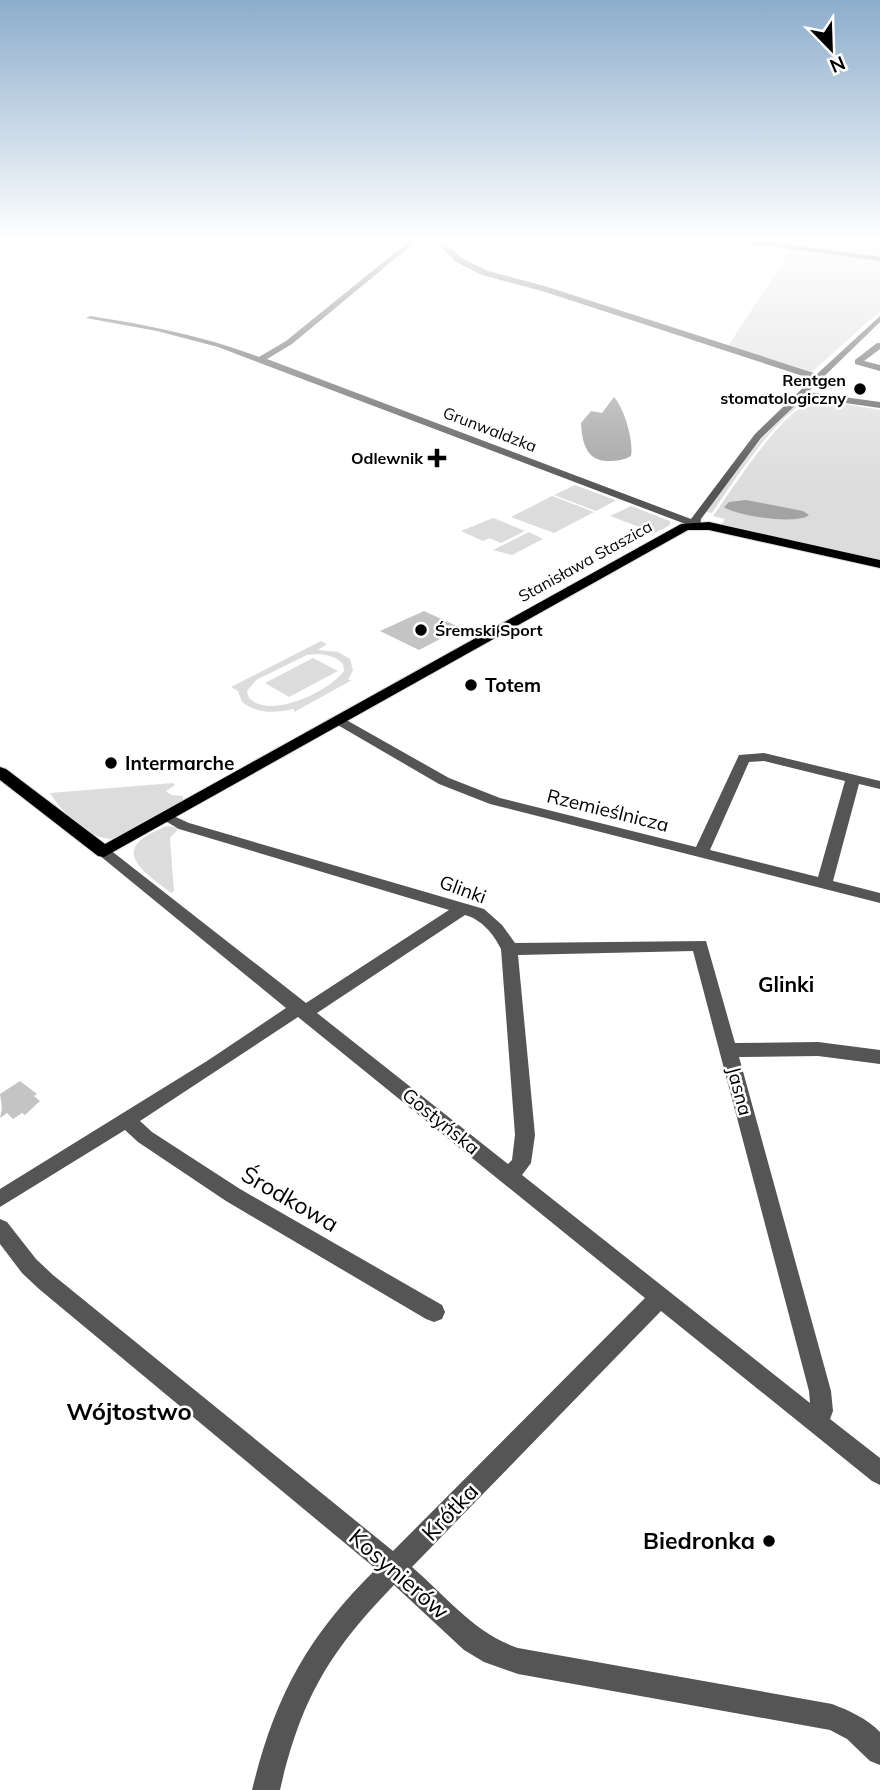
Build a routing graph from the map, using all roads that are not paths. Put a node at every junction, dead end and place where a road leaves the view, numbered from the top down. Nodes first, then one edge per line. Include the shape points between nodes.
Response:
1 (111, 322) edge
2 (316, 322) edge
3 (644, 322) edge
4 (876, 322) edge
5 (857, 340) junction
6 (880, 344) edge
7 (261, 359) junction
8 (880, 368) edge
9 (819, 378) junction
10 (803, 394) junction
11 (880, 405) edge
12 (696, 525) junction
13 (880, 564) edge
14 (341, 721) junction
15 (0, 772) edge
16 (853, 779) junction
17 (880, 785) edge
18 (167, 818) junction
19 (104, 852) junction
20 (701, 853) junction
21 (824, 884) junction
22 (880, 898) edge
23 (462, 909) junction
24 (509, 949) junction
25 (303, 1010) junction
26 (729, 1050) junction
27 (880, 1057) edge
28 (126, 1120) junction
29 (509, 1176) junction
30 (0, 1199) edge
31 (0, 1228) edge
32 (660, 1298) junction
33 (434, 1312) dead end
34 (815, 1422) junction
35 (880, 1473) edge
36 (393, 1569) junction
37 (880, 1751) edge
38 (266, 1790) edge

1 - 7 street, Grunwaldzka via 162,330
2 - 7 street
3 - 9 street
4 - 5 street
5 - 6 street
5 - 9 street
6 - 8 street via 858,362
7 - 12 street, Grunwaldzka
9 - 10 street
10 - 11 street
10 - 12 street via 752,443
12 - 13 main road, Grunwaldzka
12 - 14 main road, Stanisława Staszica
14 - 18 main road, Stanisława Staszica
14 - 20 street, Rzemieślnicza via 468,792
15 - 19 main road, Gostyńska
16 - 17 street
16 - 20 street via 764,757 744,758
16 - 21 street
18 - 19 main road, Stanisława Staszica
18 - 23 street, Glinki
19 - 25 street, Gostyńska
20 - 21 street, Rzemieślnicza
21 - 22 street, Rzemieślnicza
23 - 24 street, Glinki via 483,917
23 - 25 street
24 - 26 street, Jasna via 700,945
24 - 29 street via 525,1135 521,1163
25 - 28 street
25 - 29 street, Gostyńska
26 - 27 street via 818,1049
26 - 34 street, Jasna via 820,1391 822,1410
28 - 30 street
28 - 33 street, Środkowa via 233,1195
29 - 32 street, Gostyńska
31 - 36 street, Kosynierów via 46,1282
32 - 34 street, Gostyńska
32 - 36 street, Krótka
34 - 35 street, Gostyńska
36 - 37 street, Kosynierów via 473,1641 506,1658 832,1717 857,1729
36 - 38 street, Krótka via 313,1660 280,1730

